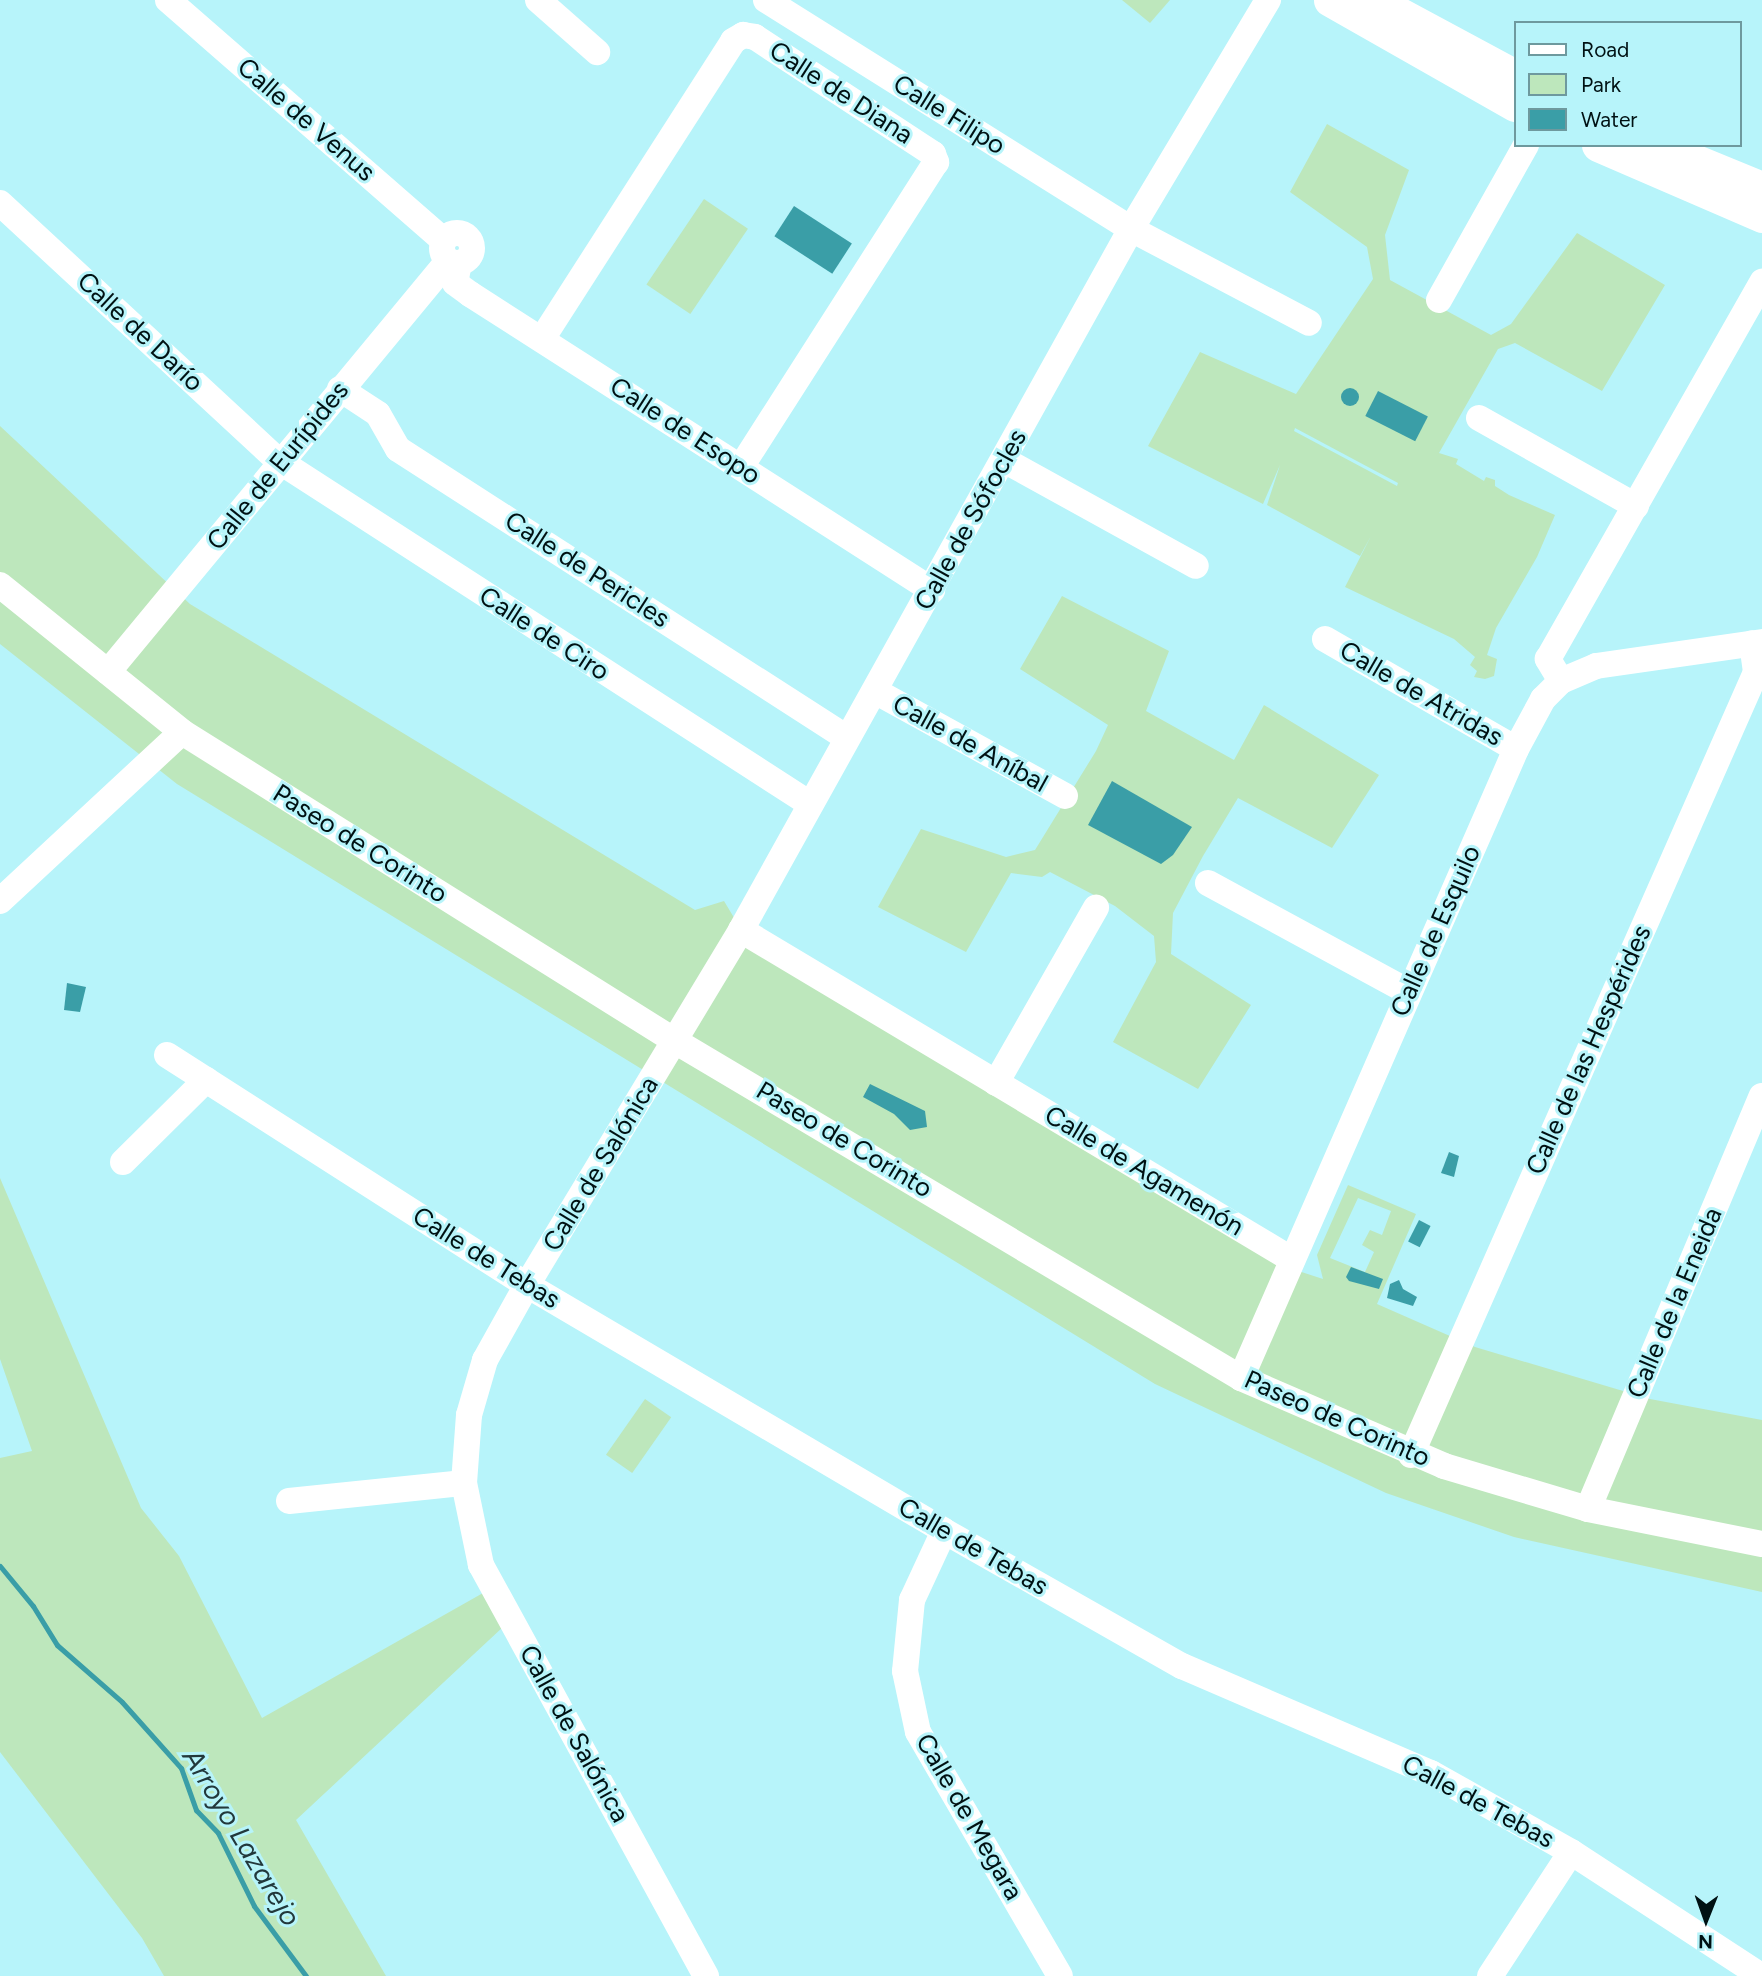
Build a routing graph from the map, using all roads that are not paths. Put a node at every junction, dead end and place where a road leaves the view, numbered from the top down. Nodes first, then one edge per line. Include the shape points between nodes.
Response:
1 (169, 0) edge
2 (538, 0) edge
3 (766, 0) edge
4 (1268, 0) edge
5 (1330, 0) edge
6 (1374, 0) edge
7 (597, 52) dead end
8 (1514, 75) edge
9 (1514, 104) edge
10 (1525, 147) edge
11 (1603, 147) edge
12 (1662, 147) edge
13 (1762, 188) edge
14 (0, 203) edge
15 (1762, 216) edge
16 (1131, 229) junction
17 (450, 255) junction
18 (1762, 282) edge
19 (1440, 300) dead end
20 (1309, 323) dead end
21 (542, 339) junction
22 (340, 390) junction
23 (1479, 418) dead end
24 (1004, 460) junction
25 (279, 461) junction
26 (741, 467) junction
27 (1636, 506) junction
28 (1196, 566) dead end
29 (0, 585) edge
30 (932, 590) junction
31 (1325, 639) dead end
32 (1757, 642) edge
33 (108, 672) junction
34 (1759, 675) edge
35 (1561, 681) junction
36 (875, 691) junction
37 (182, 732) junction
38 (847, 738) junction
39 (1516, 749) junction
40 (1065, 796) dead end
41 (810, 804) junction
42 (1208, 883) dead end
43 (0, 901) edge
44 (1096, 908) dead end
45 (741, 930) junction
46 (1409, 992) junction
47 (675, 1041) junction
48 (167, 1055) dead end
49 (206, 1080) junction
50 (996, 1083) junction
51 (1762, 1096) edge
52 (123, 1162) dead end
53 (1291, 1259) junction
54 (527, 1285) junction
55 (1241, 1378) junction
56 (1410, 1455) junction
57 (464, 1483) junction
58 (289, 1501) dead end
59 (1588, 1509) junction
60 (944, 1531) junction
61 (1762, 1544) edge
62 (1571, 1852) junction
63 (706, 1976) edge
64 (1060, 1976) edge
65 (1490, 1976) edge
66 (1760, 1976) edge

1 - 17 street, Calle de Venus
2 - 7 street
3 - 16 street, Calle Filipo
4 - 16 street, Calle de Sófocles
5 - 9 main road
6 - 8 main road
10 - 19 street
11 - 15 main road
12 - 13 main road
14 - 25 street, Calle de Darío
16 - 20 street, Calle Filipo
16 - 24 street, Calle de Sófocles
17 - 21 street, Calle de Esopo via 455,283
17 - 22 street, Calle de Eurípides
18 - 27 street
21 - 26 street, Calle de Esopo
21 - 26 street, Calle de Diana via 733,41 743,35 755,37 933,154 936,162
22 - 25 street, Calle de Eurípides
22 - 38 street, Calle de Pericles via 377,414 398,449
23 - 27 street
24 - 28 street
24 - 30 street, Calle de Sófocles
25 - 33 street, Calle de Eurípides
25 - 41 street, Calle de Ciro
26 - 30 street, Calle de Esopo
27 - 35 street via 1549,659
29 - 33 street, Paseo de Corinto
30 - 36 street, Calle de Sófocles
31 - 39 street, Calle de Atridas
32 - 34 street, Calle de las Hespérides
32 - 35 street, Calle de Esquilo via 1595,666
33 - 37 street, Paseo de Corinto
34 - 56 street, Calle de las Hespérides
35 - 39 street, Calle de Esquilo via 1543,699
36 - 38 street, Calle de Sófocles
36 - 40 street, Calle de Aníbal
37 - 43 street
37 - 47 street, Paseo de Corinto
38 - 41 street, Calle de Sófocles
39 - 46 street, Calle de Esquilo
41 - 45 street, Calle de Sófocles
42 - 46 street
44 - 50 street
45 - 47 street, Calle de Sófocles
45 - 50 street, Calle de Agamenón
46 - 53 street, Calle de Esquilo
47 - 54 street, Calle de Salónica
47 - 55 street, Paseo de Corinto
48 - 49 street, Calle de Tebas
49 - 52 street
49 - 54 street, Calle de Tebas
50 - 53 street, Calle de Agamenón
51 - 59 street, Calle de la Eneida
53 - 55 street, Calle de Esquilo
54 - 57 street, Calle de Salónica via 485,1360 469,1415
54 - 60 street, Calle de Tebas
55 - 56 street, Paseo de Corinto
56 - 59 street, Paseo de Corinto
57 - 58 street
57 - 63 street, Calle de Salónica via 481,1565
59 - 61 street, Paseo de Corinto
60 - 62 street, Calle de Tebas via 1182,1666 1431,1773
60 - 64 street, Calle de Megara via 912,1600 905,1671 918,1732
62 - 65 street
62 - 66 street, Calle de Tebas

